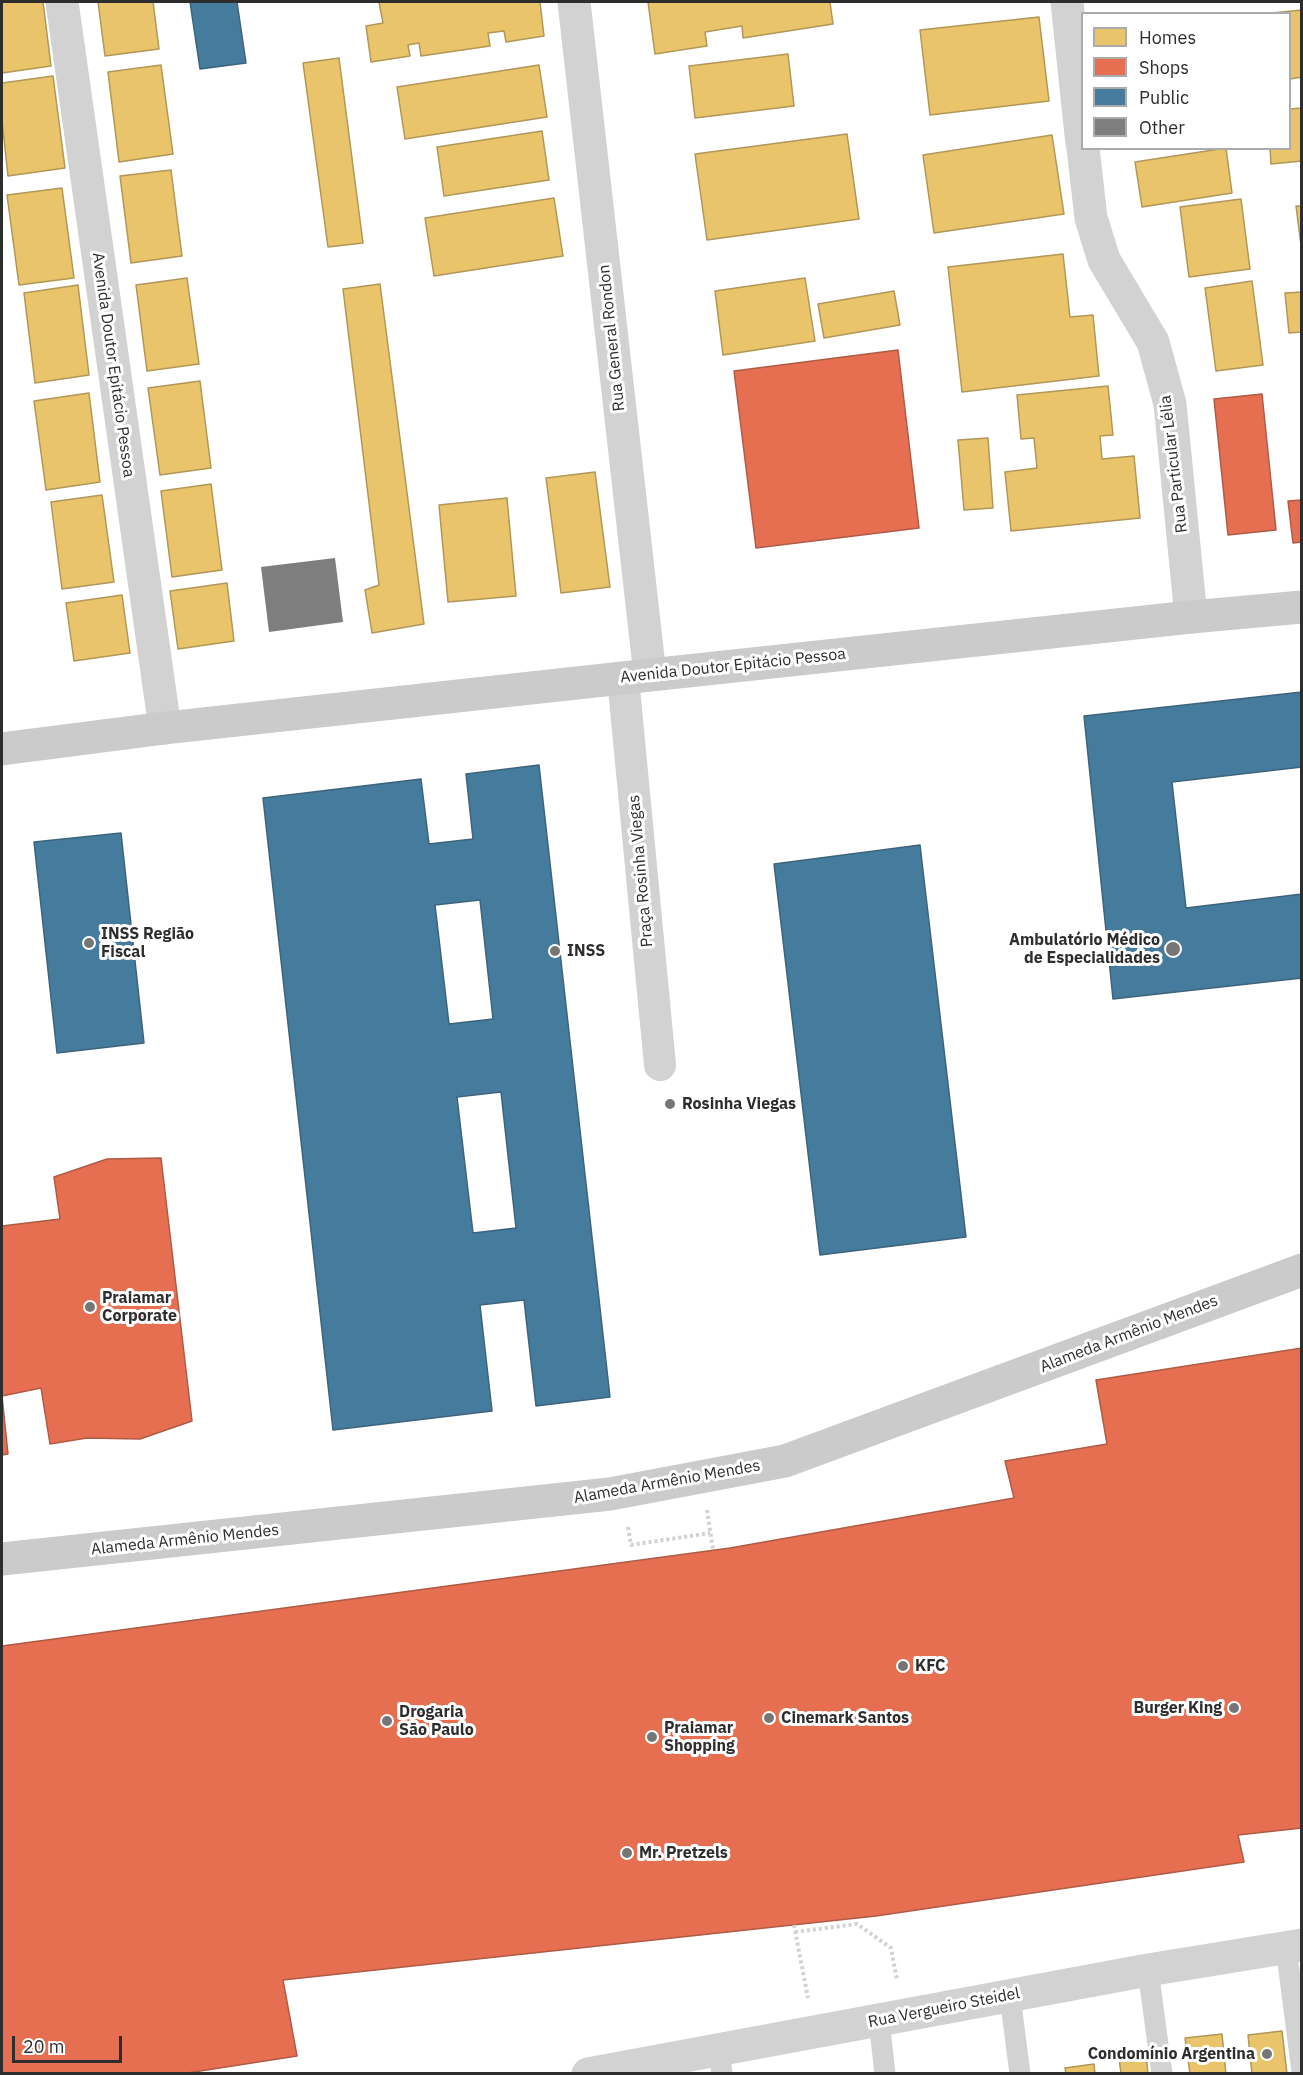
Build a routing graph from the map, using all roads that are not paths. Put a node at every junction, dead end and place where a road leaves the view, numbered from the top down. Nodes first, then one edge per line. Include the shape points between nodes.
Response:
1 (62, 2) edge
2 (574, 2) edge
3 (1067, 2) edge
4 (1081, 126) edge
5 (1083, 150) edge
6 (1302, 607) edge
7 (1191, 616) junction
8 (637, 677) junction
9 (165, 728) junction
10 (2, 749) edge
11 (660, 1065) dead end
12 (1302, 1270) edge
13 (2, 1559) edge
14 (1294, 1946) edge
15 (1148, 1970) junction
16 (1010, 1996) junction
17 (879, 2020) junction
18 (720, 2062) edge
19 (1302, 2072) edge
20 (588, 2073) edge
21 (885, 2073) edge
22 (1020, 2073) edge
23 (1162, 2073) edge

1 - 9 street, Avenida Doutor Epitácio Pessoa
2 - 8 street, Rua General Rondon
3 - 4 street
5 - 7 street, Rua Particular Lélia via 1091,218 1104,260 1153,342 1170,404
6 - 7 main road, Avenida Doutor Epitácio Pessoa
7 - 8 main road, Avenida Doutor Epitácio Pessoa
8 - 9 main road, Avenida Doutor Epitácio Pessoa
8 - 11 street, Praça Rosinha Viegas
9 - 10 main road, Avenida Doutor Epitácio Pessoa
12 - 13 main road, Alameda Armênio Mendes via 785,1461 610,1494
14 - 15 street, Rua Vergueiro Steidel
14 - 19 lane
15 - 16 street, Rua Vergueiro Steidel
15 - 23 lane
16 - 17 street, Rua Vergueiro Steidel
16 - 22 lane
17 - 18 street, Rua Vergueiro Steidel
17 - 21 lane
18 - 20 street, Rua Vergueiro Steidel

